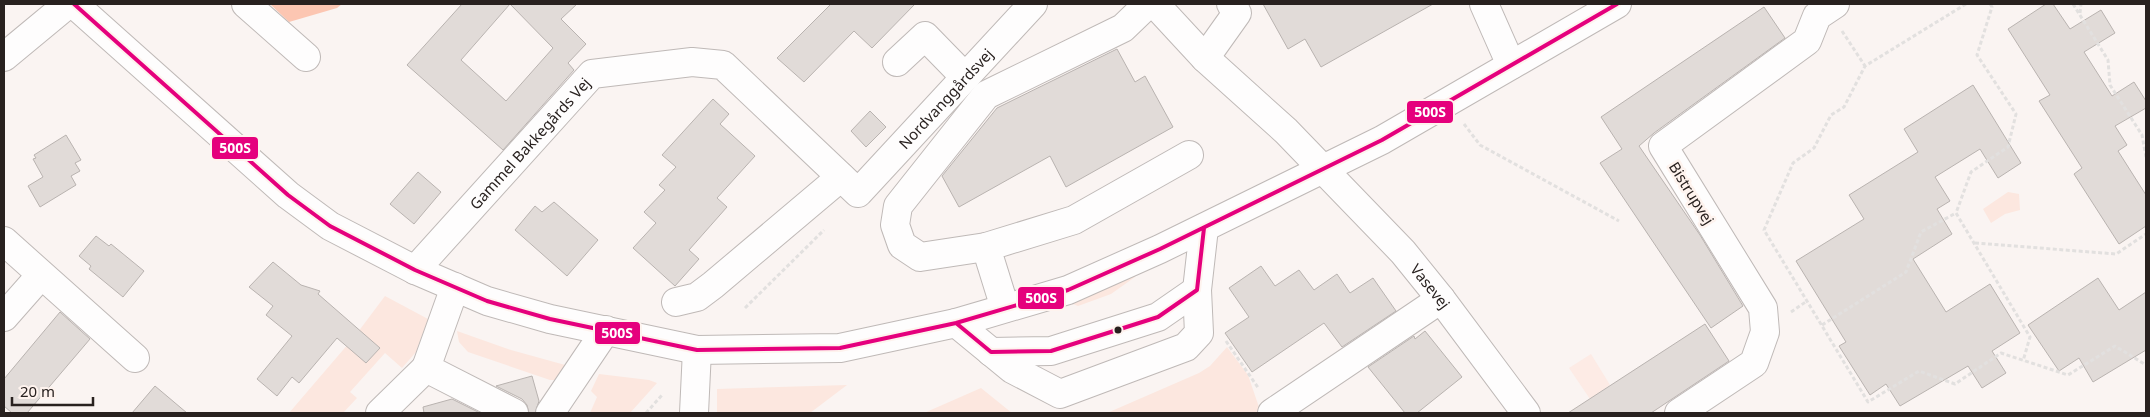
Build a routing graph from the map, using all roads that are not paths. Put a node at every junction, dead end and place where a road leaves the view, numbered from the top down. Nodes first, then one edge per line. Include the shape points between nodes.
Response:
1 (68, 4) edge
2 (74, 4) edge
3 (246, 4) edge
4 (1033, 4) edge
5 (1148, 4) edge
6 (1155, 4) edge
7 (1231, 4) edge
8 (1484, 4) edge
9 (1617, 4) edge
10 (1831, 6) edge
11 (4, 57) edge
12 (306, 57) dead end
13 (1205, 58) junction
14 (897, 62) dead end
15 (1511, 65) junction
16 (965, 77) junction
17 (1189, 155) dead end
18 (1324, 170) junction
19 (850, 185) junction
20 (1204, 228) junction
21 (4, 241) edge
22 (986, 247) junction
23 (415, 270) junction
24 (41, 275) junction
25 (456, 287) junction
26 (1197, 290) junction
27 (1441, 299) junction
28 (676, 302) dead end
29 (1005, 308) junction
30 (4, 317) edge
31 (956, 323) junction
32 (606, 330) junction
33 (697, 350) junction
34 (991, 352) junction
35 (135, 358) dead end
36 (426, 368) junction
37 (380, 413) edge
38 (514, 413) edge
39 (550, 413) edge
40 (694, 413) edge
41 (1272, 413) edge
42 (1526, 413) edge
43 (1679, 413) edge

1 - 11 main road
2 - 23 main road via 288,195 330,226
3 - 12 main road
4 - 16 main road, Nordvanggårdsvej
5 - 22 main road via 1123,28 986,95 898,206 895,225 902,245 920,256
6 - 13 main road
7 - 13 main road via 1237,12
8 - 15 main road
9 - 15 main road
10 - 43 main road, Bistrupvej via 1817,16 1806,41 1663,146 1763,308 1765,332 1754,363
13 - 18 main road
14 - 16 main road via 925,36
15 - 18 main road
16 - 19 main road, Nordvanggårdsvej
17 - 22 main road via 1074,220
18 - 20 main road
18 - 27 main road, Vasevej via 1403,252
19 - 23 main road, Gammel Bakkegårds Vej via 723,65 692,62 592,74
19 - 28 main road, Nordvanggårdsvej via 697,298
20 - 26 main road
20 - 29 main road via 1068,290
21 - 24 main road
22 - 29 main road
23 - 25 main road
24 - 30 main road
24 - 35 main road
25 - 32 main road via 487,301 550,319
25 - 36 main road
26 - 34 main road via 1158,317 1051,352
26 - 34 main road via 1199,333 1186,347 1060,394 1012,369
27 - 41 main road
27 - 42 main road, Vasevej
29 - 31 main road
31 - 33 main road via 840,348
31 - 34 main road
32 - 33 main road
32 - 39 main road
33 - 40 main road
36 - 37 main road
36 - 38 main road

